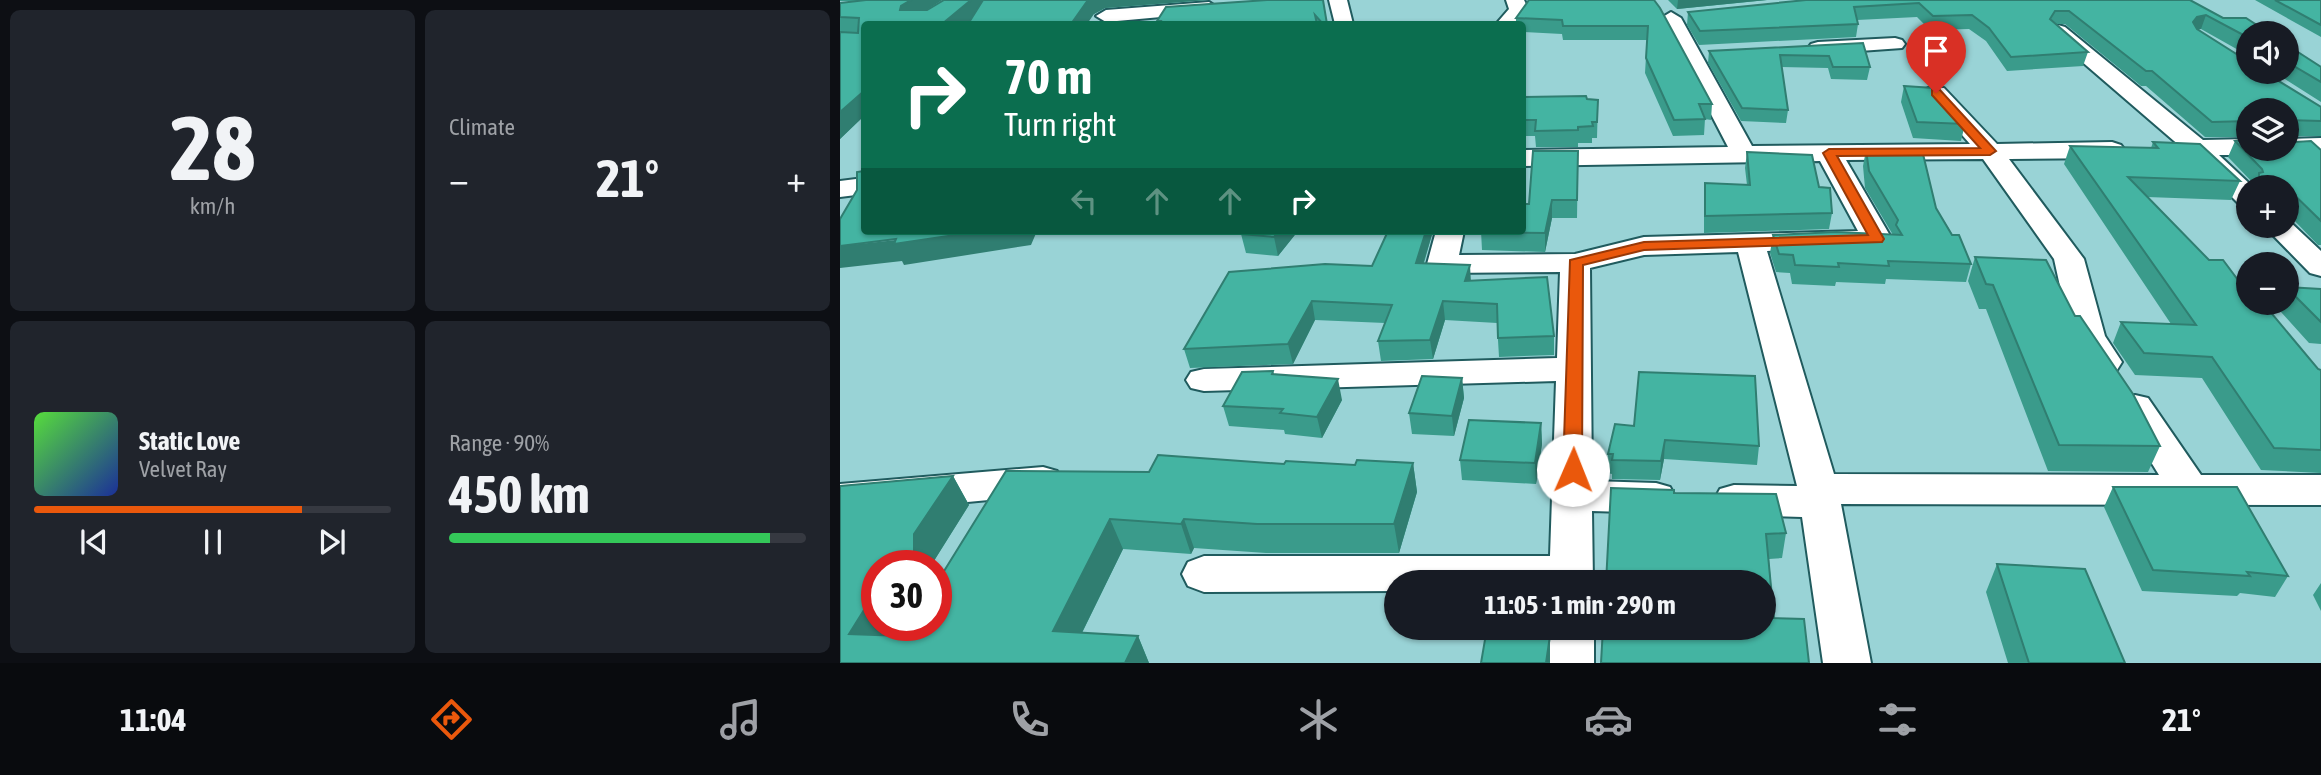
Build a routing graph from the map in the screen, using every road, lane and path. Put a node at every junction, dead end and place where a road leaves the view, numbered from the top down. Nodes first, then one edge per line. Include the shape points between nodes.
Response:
1 (1338, 0) edge
2 (1515, 0) edge
3 (1222, 7) edge
4 (1670, 11) edge
5 (1108, 13) edge
6 (1343, 21) edge
7 (1509, 21) edge
8 (2057, 31) edge
9 (1895, 44) dead end
10 (1800, 49) edge
11 (1936, 93) edge
12 (2321, 146) edge
13 (2236, 147) edge
14 (2299, 147) edge
15 (2197, 148) junction
16 (1990, 151) junction
17 (1829, 153) junction
18 (1744, 154) junction
19 (1526, 158) edge
20 (2236, 186) edge
21 (1449, 235) edge
22 (2291, 238) edge
23 (1750, 243) junction
24 (1575, 263) junction
25 (2321, 267) edge
26 (1574, 369) junction
27 (1204, 380) dead end
28 (1084, 478) edge
29 (2189, 489) junction
30 (2321, 490) edge
31 (1572, 495) junction
32 (1819, 496) junction
33 (840, 499) edge
34 (1571, 570) edge
35 (1204, 574) dead end
36 (1384, 576) edge
37 (1571, 640) edge
38 (1570, 663) edge
39 (1847, 663) edge

1 - 6 street
2 - 7 street via 1519,10
3 - 5 street
4 - 18 street via 1704,54
8 - 15 street
9 - 10 street
11 - 16 street
12 - 14 street
13 - 15 street
15 - 16 street
15 - 20 street
16 - 17 street
16 - 29 street via 2069,259 2088,336
17 - 18 street
17 - 23 street via 1877,239
18 - 19 street
21 - 24 street via 1442,264
22 - 25 street
23 - 24 street via 1644,246
23 - 32 street
24 - 26 street
26 - 27 street
26 - 31 street
28 - 33 street via 996,502
29 - 30 street
29 - 32 street
31 - 32 street
31 - 34 street
32 - 39 street
35 - 36 street
37 - 38 street

